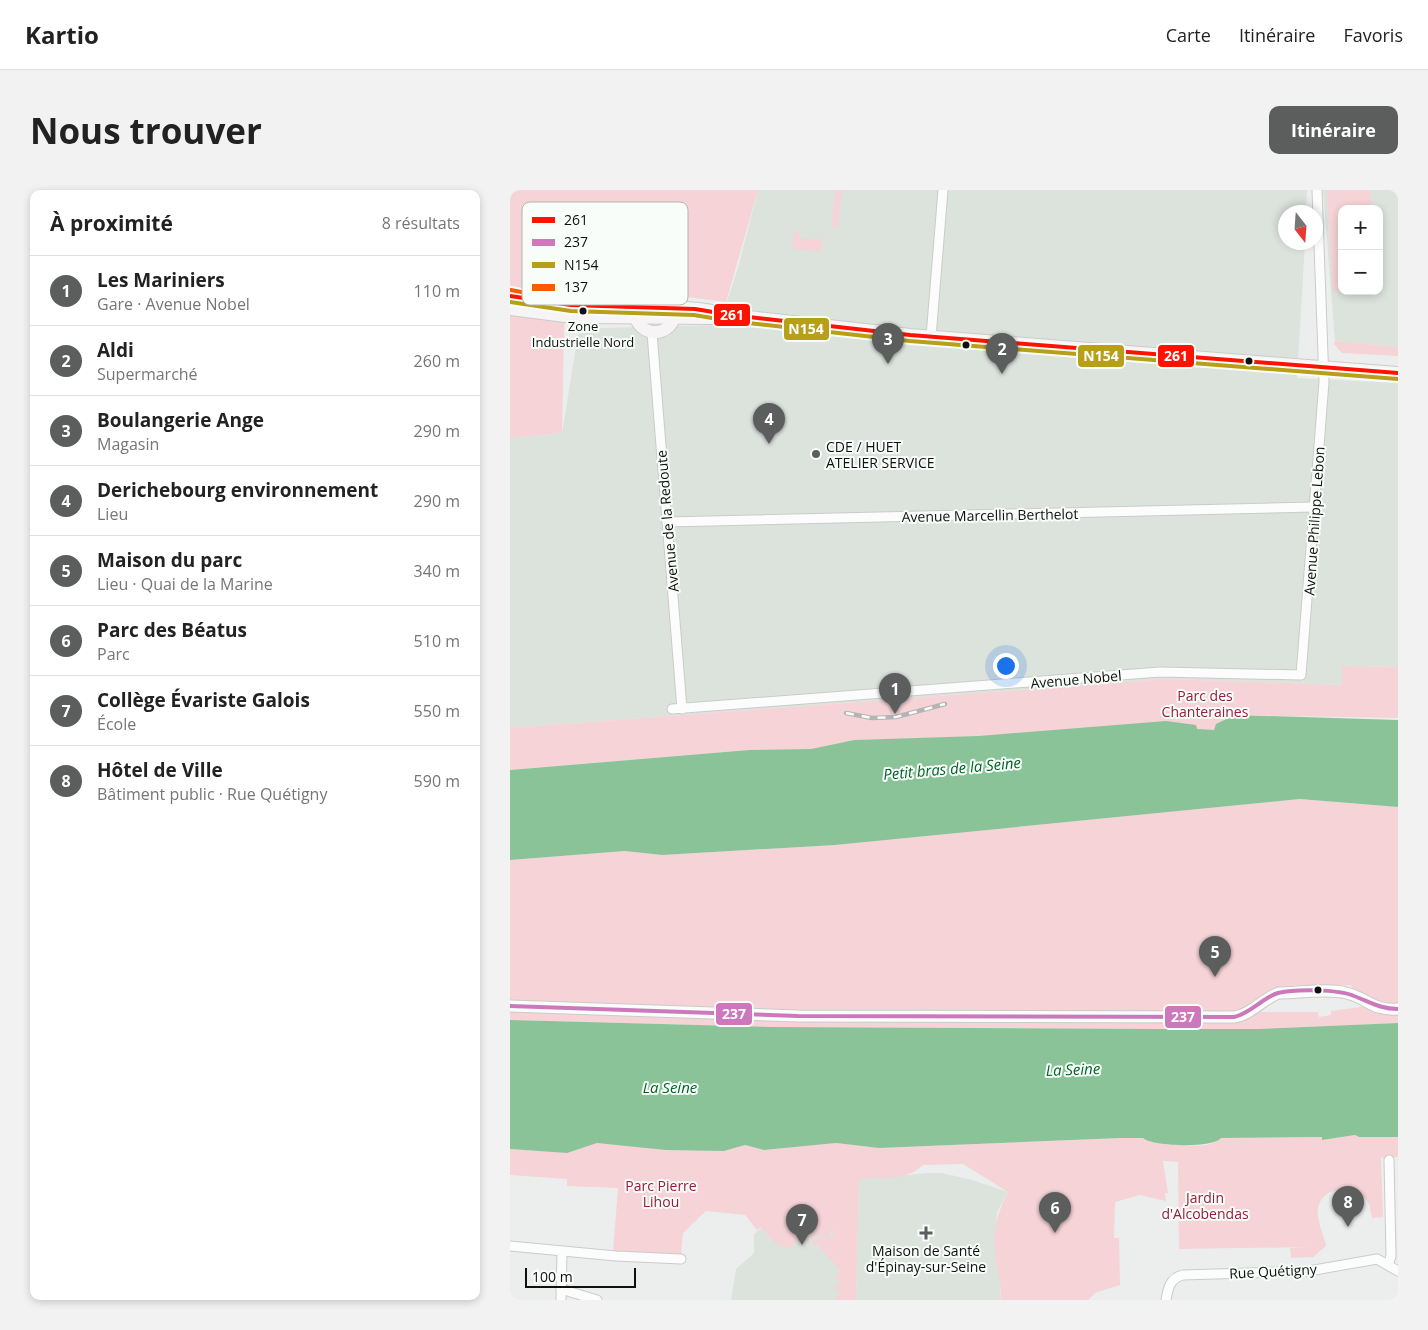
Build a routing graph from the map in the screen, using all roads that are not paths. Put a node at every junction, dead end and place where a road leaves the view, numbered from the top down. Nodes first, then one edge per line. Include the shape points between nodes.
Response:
1 (943, 190) edge
2 (1317, 190) edge
3 (562, 305) edge
4 (637, 305) edge
5 (672, 305) edge
6 (510, 309) edge
7 (635, 312) junction
8 (675, 312) junction
9 (652, 332) junction
10 (931, 337) junction
11 (1324, 366) junction
12 (1398, 372) edge
13 (1313, 507) junction
14 (667, 522) junction
15 (1302, 675) joint
16 (672, 709) dead end
17 (682, 709) junction
18 (510, 1006) edge
19 (1398, 1009) edge
20 (1389, 1160) dead end
21 (1394, 1220) edge
22 (510, 1246) edge
23 (562, 1252) junction
24 (681, 1259) dead end
25 (1388, 1265) junction
26 (1398, 1271) edge
27 (562, 1289) junction
28 (561, 1300) edge
29 (597, 1300) edge
30 (1166, 1300) edge

1 - 10 street
2 - 11 street, Avenue Philippe Lebon
3 - 7 main road
4 - 7 main road
5 - 8 main road
6 - 7 main road via 550,316
7 - 8 main road
7 - 9 main road via 640,326
8 - 9 main road via 668,327
8 - 10 main road via 714,310 731,315
9 - 14 street, Avenue de la Redoute
10 - 11 main road
11 - 12 main road
11 - 13 street, Avenue Philippe Lebon
13 - 14 street, Avenue Marcellin Berthelot
13 - 15 street, Avenue Philippe Lebon
14 - 17 street, Avenue de la Redoute
15 - 17 street, Avenue Nobel via 1160,672
16 - 17 street, Avenue Nobel
18 - 19 street via 798,1016 1234,1017 1244,1015 1279,993 1340,992 1356,996 1381,1010
20 - 21 street
21 - 25 street
22 - 23 street
23 - 24 street
23 - 27 street
25 - 26 street, Rue Quétigny
25 - 30 street, Rue Quétigny via 1377,1259 1309,1271 1183,1274 1168,1286
27 - 28 street
27 - 29 street

